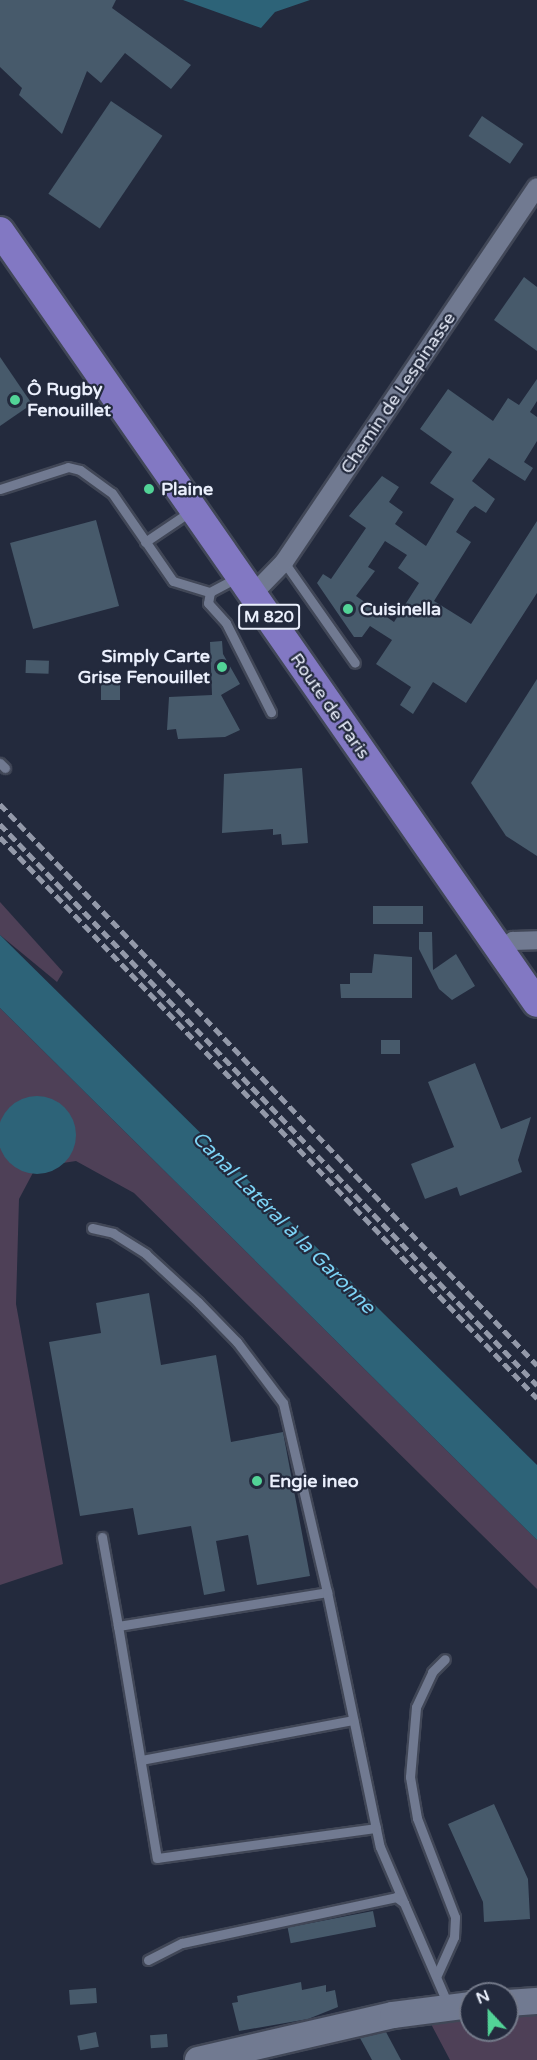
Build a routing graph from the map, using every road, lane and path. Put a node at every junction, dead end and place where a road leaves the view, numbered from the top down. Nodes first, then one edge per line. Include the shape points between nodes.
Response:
1 (537, 187) edge
2 (0, 231) edge
3 (0, 489) edge
4 (194, 509) junction
5 (145, 542) junction
6 (284, 562) junction
7 (246, 585) junction
8 (210, 592) junction
9 (355, 663) dead end
10 (271, 712) dead end
11 (537, 940) edge
12 (500, 950) junction
13 (537, 1003) edge
14 (92, 1228) dead end
15 (102, 1537) dead end
16 (327, 1592) junction
17 (118, 1626) junction
18 (445, 1659) dead end
19 (353, 1720) junction
20 (141, 1760) junction
21 (376, 1828) junction
22 (404, 1903) junction
23 (148, 1960) dead end
24 (437, 1975) junction
25 (537, 2001) edge
26 (519, 2002) edge
27 (459, 2005) edge
28 (459, 2006) edge
29 (198, 2060) edge

1 - 6 street, Chemin de Lespinasse
2 - 4 main road, Route de Paris / M 820
3 - 5 lane via 68,466 80,470 112,493
4 - 5 lane
4 - 7 main road, Route de Paris / M 820
5 - 8 lane via 173,581
6 - 7 street, Chemin de Lespinasse
6 - 9 lane
7 - 8 lane
7 - 12 main road, Route de Paris / M 820
8 - 10 lane via 208,603 226,623
11 - 12 street via 513,941
12 - 13 main road, Route de Paris / M 820
14 - 16 lane via 113,1233 146,1254 237,1341 283,1403
15 - 17 lane
16 - 17 lane
16 - 19 lane
17 - 20 lane
18 - 24 lane via 432,1672 416,1707 410,1777 417,1818 455,1917 454,1937
19 - 20 lane
19 - 21 lane
20 - 21 lane via 157,1858
21 - 22 lane
22 - 23 lane via 385,1899 182,1943
22 - 24 lane
24 - 27 lane
25 - 26 main road
28 - 29 main road

